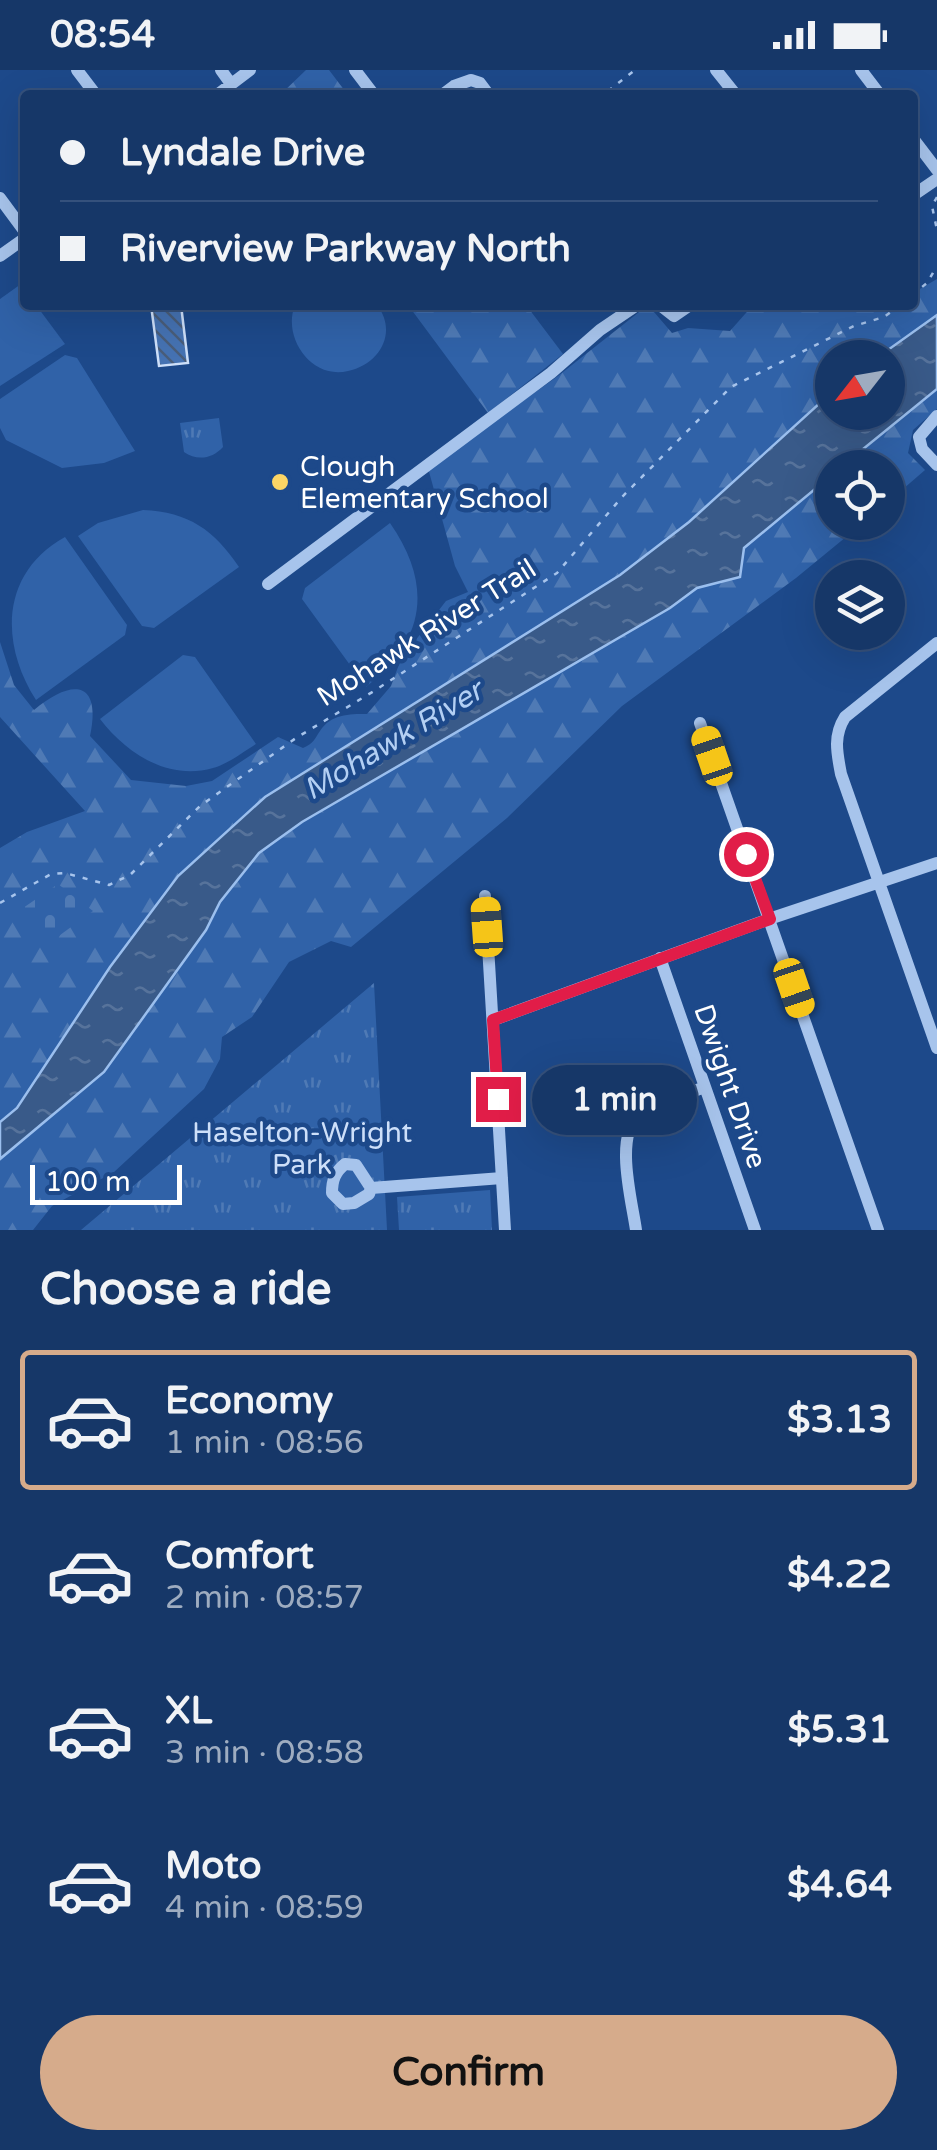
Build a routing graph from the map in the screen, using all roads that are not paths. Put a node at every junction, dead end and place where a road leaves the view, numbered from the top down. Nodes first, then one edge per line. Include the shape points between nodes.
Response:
1 (77, 70) edge
2 (221, 70) edge
3 (250, 70) edge
4 (354, 70) edge
5 (716, 70) edge
6 (861, 70) edge
7 (232, 84) junction
8 (484, 89) edge
9 (92, 90) edge
10 (224, 90) edge
11 (370, 90) edge
12 (450, 90) edge
13 (732, 90) edge
14 (876, 90) edge
15 (918, 146) edge
16 (937, 170) edge
17 (0, 198) edge
18 (20, 228) edge
19 (20, 239) edge
20 (0, 256) edge
21 (630, 310) edge
22 (937, 416) edge
23 (937, 465) edge
24 (268, 584) dead end
25 (937, 643) edge
26 (700, 723) dead end
27 (937, 863) edge
28 (879, 882) junction
29 (485, 896) dead end
30 (770, 919) junction
31 (660, 958) junction
32 (493, 1020) junction
33 (937, 1048) edge
34 (705, 1087) junction
35 (502, 1178) junction
36 (371, 1188) dead end
37 (506, 1230) edge
38 (636, 1230) edge
39 (755, 1230) edge
40 (878, 1230) edge

1 - 9 street
2 - 7 street
3 - 7 street
4 - 11 street
5 - 13 street
6 - 14 street
7 - 10 street
8 - 12 street via 465,81
15 - 16 street
17 - 18 street
19 - 20 street
21 - 24 street
22 - 23 street via 919,437
25 - 28 street via 860,702 838,734 841,774
26 - 30 street
27 - 28 street
28 - 30 street
28 - 33 street
29 - 32 street
30 - 31 street
30 - 40 street
31 - 32 street
31 - 34 street, Dwight Drive
32 - 35 street
34 - 38 street via 651,1107 631,1125 626,1151
34 - 39 street, Dwight Drive
35 - 36 street
35 - 37 street

